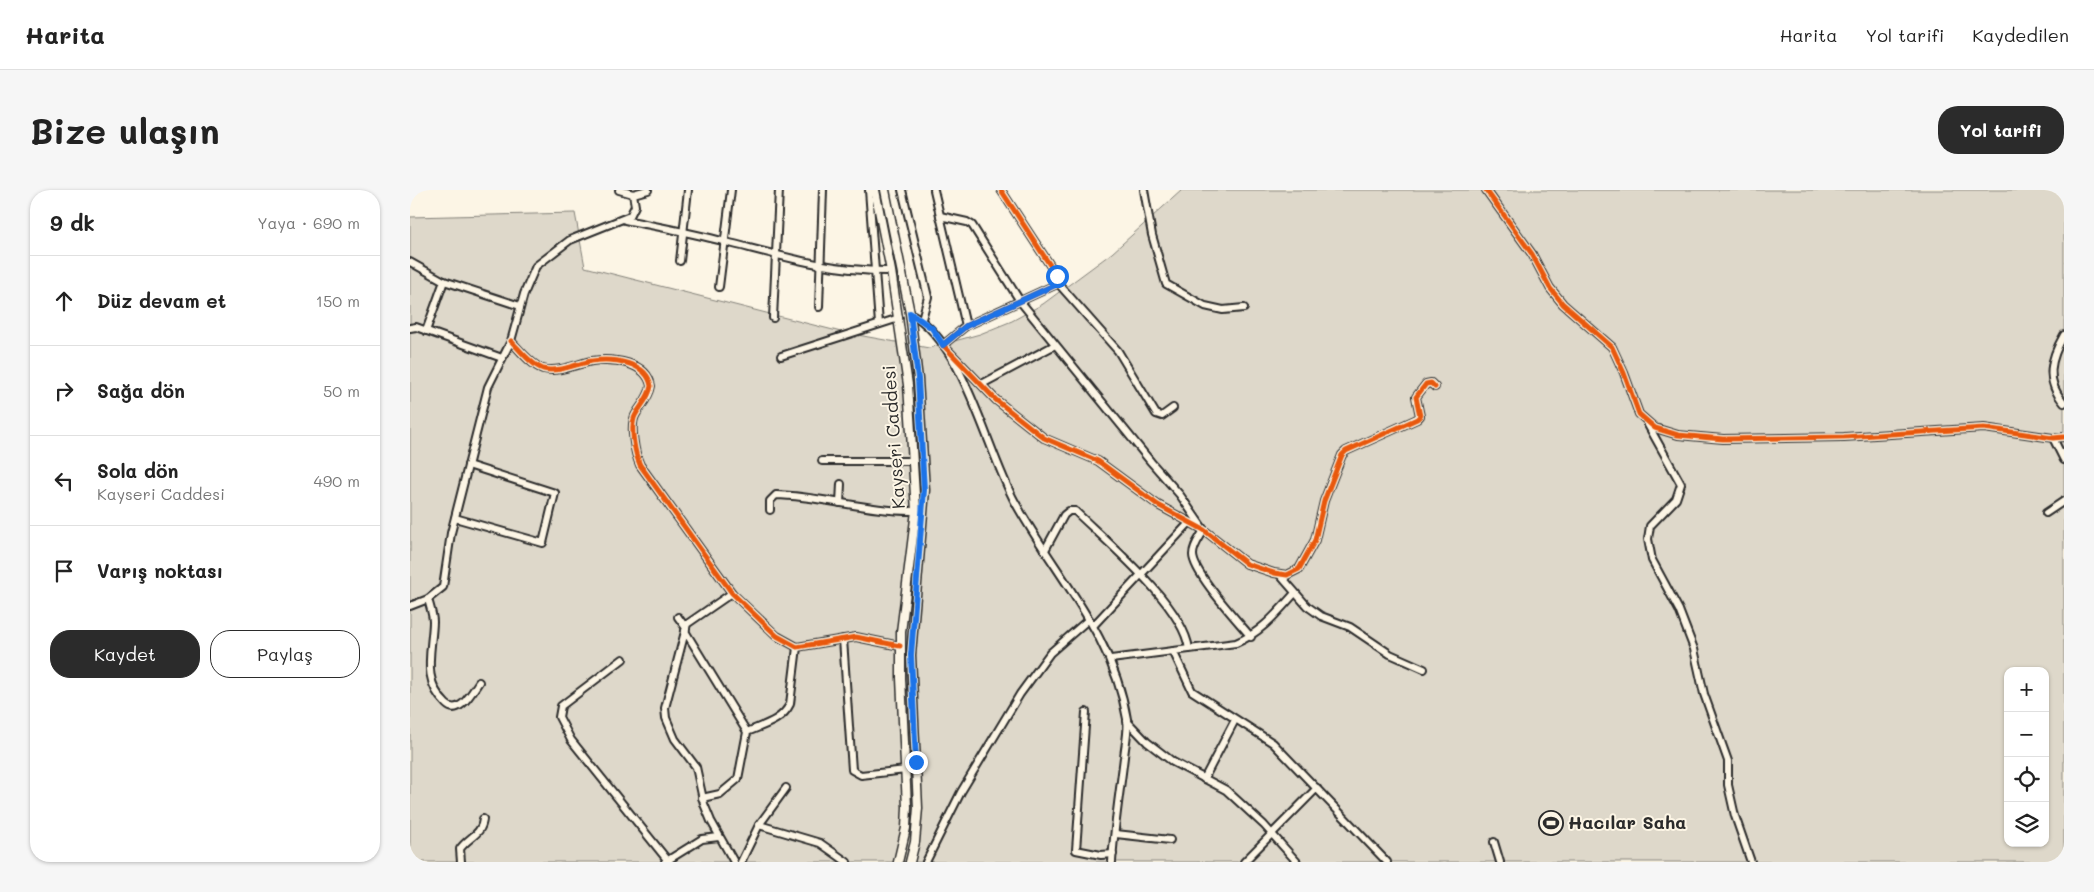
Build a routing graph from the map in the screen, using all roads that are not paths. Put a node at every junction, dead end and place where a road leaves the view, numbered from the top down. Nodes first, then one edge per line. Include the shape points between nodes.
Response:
1 (619, 190) edge
2 (648, 190) edge
3 (688, 190) edge
4 (732, 190) edge
5 (779, 190) edge
6 (823, 190) edge
7 (869, 190) edge
8 (875, 190) edge
9 (885, 190) edge
10 (902, 190) edge
11 (934, 190) edge
12 (1000, 190) edge
13 (1144, 190) edge
14 (1486, 190) edge
15 (633, 194) junction
16 (940, 216) junction
17 (625, 220) junction
18 (684, 233) junction
19 (726, 242) junction
20 (776, 256) junction
21 (680, 261) dead end
22 (410, 262) edge
23 (820, 265) junction
24 (874, 271) junction
25 (891, 271) junction
26 (444, 281) junction
27 (1057, 282) junction
28 (720, 287) dead end
29 (1020, 301) junction
30 (520, 306) junction
31 (819, 307) dead end
32 (1244, 308) dead end
33 (910, 313) junction
34 (773, 318) dead end
35 (899, 318) junction
36 (922, 320) junction
37 (879, 324) junction
38 (966, 326) junction
39 (410, 328) edge
40 (426, 331) junction
41 (2064, 335) edge
42 (510, 341) junction
43 (943, 345) junction
44 (1055, 345) junction
45 (782, 356) dead end
46 (502, 358) junction
47 (982, 384) junction
48 (1435, 386) dead end
49 (2064, 403) edge
50 (1173, 408) dead end
51 (1646, 422) junction
52 (2064, 437) edge
53 (2053, 438) junction
54 (822, 460) dead end
55 (2064, 460) edge
56 (912, 461) junction
57 (468, 465) junction
58 (840, 484) dead end
59 (2064, 501) edge
60 (840, 503) junction
61 (770, 510) dead end
62 (916, 511) junction
63 (2046, 513) dead end
64 (455, 518) junction
65 (1190, 522) junction
66 (1204, 530) junction
67 (1045, 550) junction
68 (1141, 575) junction
69 (1280, 575) junction
70 (1295, 593) junction
71 (732, 594) junction
72 (428, 599) junction
73 (410, 606) edge
74 (678, 617) dead end
75 (1090, 619) junction
76 (1093, 626) junction
77 (685, 629) junction
78 (1251, 637) junction
79 (843, 640) junction
80 (900, 646) junction
81 (797, 647) junction
82 (1189, 649) junction
83 (1173, 651) junction
84 (624, 659) dead end
85 (1111, 659) junction
86 (1424, 670) dead end
87 (479, 682) dead end
88 (1086, 712) dead end
89 (1236, 720) junction
90 (1127, 721) junction
91 (747, 732) junction
92 (906, 770) junction
93 (1204, 779) junction
94 (786, 788) dead end
95 (1317, 788) junction
96 (702, 798) junction
97 (483, 819) dead end
98 (759, 825) junction
99 (1116, 834) junction
100 (1272, 834) junction
101 (719, 838) junction
102 (1170, 840) dead end
103 (1494, 842) dead end
104 (1113, 854) junction
105 (667, 861) edge
106 (461, 862) edge
107 (734, 862) edge
108 (741, 862) edge
109 (847, 862) edge
110 (898, 862) edge
111 (910, 862) edge
112 (926, 862) edge
113 (1112, 862) edge
114 (1244, 862) edge
115 (1298, 862) edge
116 (1387, 862) edge
117 (1500, 862) edge
118 (1750, 862) edge

1 - 15 street
2 - 15 street
3 - 18 street
4 - 19 street
5 - 20 street
6 - 23 street
7 - 24 street
8 - 25 main road, Kayseri Caddesi
9 - 33 main road, Kayseri Caddesi
10 - 36 street via 928,296
11 - 16 street
12 - 27 street via 1057,276
13 - 32 street via 1166,284 1205,306 1223,310
14 - 51 street via 1532,254 1550,288 1563,304 1612,346 1634,404
15 - 17 street via 634,211
16 - 29 street via 972,225
16 - 38 street
17 - 18 street
17 - 30 street via 570,240 547,256 536,266
18 - 19 street
18 - 21 street
19 - 20 street
19 - 28 street
20 - 23 street
20 - 34 street
22 - 26 street
23 - 24 street
23 - 31 street
24 - 25 street
24 - 37 street
25 - 35 main road, Kayseri Caddesi
26 - 30 street
26 - 40 street
27 - 29 street
27 - 50 street via 1118,351 1156,414 1162,416
29 - 38 street
29 - 44 street
30 - 42 street
33 - 36 street
33 - 111 main road, Kayseri Caddesi via 918,379 924,490 911,655 918,808
35 - 37 street
35 - 56 main road, Kayseri Caddesi via 908,385
36 - 43 street via 932,328
37 - 45 street
38 - 43 street
39 - 40 street
40 - 46 street
41 - 49 street via 2051,367 2055,390
42 - 46 street
42 - 71 street via 537,367 545,370 594,361 629,364 648,375 650,392 634,417 634,452
43 - 47 street
43 - 67 street via 976,410 1014,501
44 - 47 street
44 - 66 street via 1180,495
46 - 57 street via 488,387
47 - 65 street via 996,400 1044,438 1098,461 1158,505
48 - 69 street via 1426,384 1416,397 1418,419 1346,451 1324,501 1315,540 1299,569
51 - 53 street via 1678,435 1723,439 1844,438 1984,428
51 - 118 street via 1681,484 1676,499 1650,526 1652,560 1679,610 1694,650 1704,694 1728,761 1728,785
52 - 53 street
53 - 55 street
54 - 56 street
56 - 62 main road, Kayseri Caddesi
57 - 64 street
57 - 64 street via 555,493 543,543
58 - 60 street
59 - 63 street
60 - 61 street via 776,495 770,501
60 - 62 street via 892,512
62 - 80 main road, Kayseri Caddesi
64 - 72 street via 443,587
65 - 66 street
65 - 68 street
66 - 69 street via 1247,564
66 - 78 street via 1194,546 1195,564
67 - 68 street via 1064,514 1075,511
67 - 75 street
68 - 76 street
68 - 82 street via 1184,628
69 - 70 street
70 - 78 street
70 - 86 street via 1321,616 1350,627 1390,654
71 - 77 street via 687,624
71 - 81 street via 777,636
72 - 73 street
72 - 87 street via 433,621 429,664 434,688 454,708 461,705
74 - 77 street
75 - 76 street
75 - 112 street via 1050,653 1020,694 961,792 932,856
76 - 85 street
77 - 91 street
77 - 96 street via 665,708 666,718 675,739 696,767
78 - 82 street via 1236,643
79 - 80 street via 856,637
79 - 81 street
79 - 92 street via 852,770 861,774
80 - 92 main road, Kayseri Caddesi
81 - 91 street via 787,710 777,719
82 - 83 street
83 - 85 street
83 - 89 street via 1192,691
84 - 105 street via 561,706 559,717 572,740
85 - 90 street
88 - 104 street via 1076,850
89 - 93 street
89 - 95 street via 1273,743
90 - 93 street via 1160,752
90 - 99 street
91 - 96 street via 738,779 720,794
92 - 110 main road, Kayseri Caddesi via 906,828
93 - 100 street via 1226,790
94 - 98 street
95 - 100 street
95 - 116 street
96 - 101 street
97 - 106 street via 478,833 464,842 460,849
98 - 108 street
98 - 109 street via 820,843
99 - 102 street
99 - 104 street
100 - 114 street
100 - 115 street
101 - 105 street via 702,839
101 - 107 street
103 - 117 street
104 - 113 street

